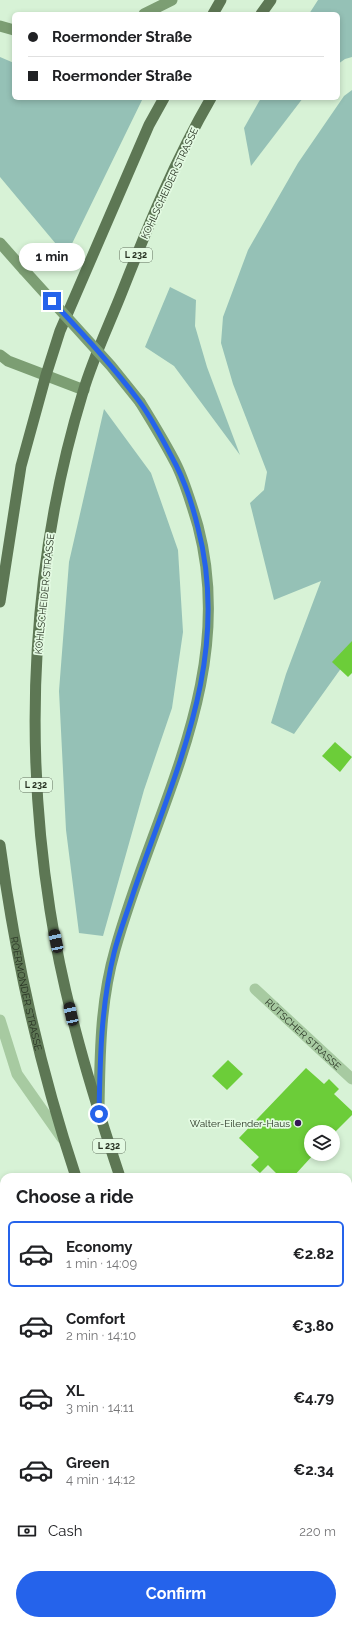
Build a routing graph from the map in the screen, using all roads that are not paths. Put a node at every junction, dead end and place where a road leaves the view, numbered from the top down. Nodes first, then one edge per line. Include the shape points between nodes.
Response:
1 (172, 0) edge
2 (222, 0) edge
3 (271, 0) edge
4 (148, 12) edge
5 (214, 12) edge
6 (262, 12) edge
7 (0, 26) edge
8 (12, 29) edge
9 (163, 100) edge
10 (210, 100) edge
11 (0, 243) edge
12 (0, 355) edge
13 (46, 376) junction
14 (84, 390) junction
15 (1, 582) edge
16 (0, 602) edge
17 (0, 845) edge
18 (254, 989) dead end
19 (0, 1020) edge
20 (352, 1079) edge
21 (99, 1114) junction
22 (64, 1140) junction
23 (75, 1173) edge
24 (119, 1173) edge

1 - 4 main road
2 - 5 main road
3 - 6 main road
7 - 8 main road
9 - 13 main road via 149,125 63,324
10 - 14 main road, KOHLSCHEIDER STRASSE / L 232 via 146,230
11 - 21 main road, bridge via 91,343 140,402 178,467 203,546 207,576 208,644 204,675 187,740 115,950 105,992 101,1025
12 - 13 main road
13 - 14 main road
13 - 15 main road via 22,466
14 - 21 main road, KOHLSCHEIDER STRASSE / L 232 via 64,466 45,568 38,628 34,722 38,818 50,912 71,1014
15 - 16 main road
17 - 22 main road, ROERMONDER STRASSE via 24,990
18 - 20 street, RÜTSCHER STRASSE
19 - 22 street, ROERMONDER STRASSE via 17,1074
21 - 24 main road, L 232
22 - 23 main road, ROERMONDER STRASSE

